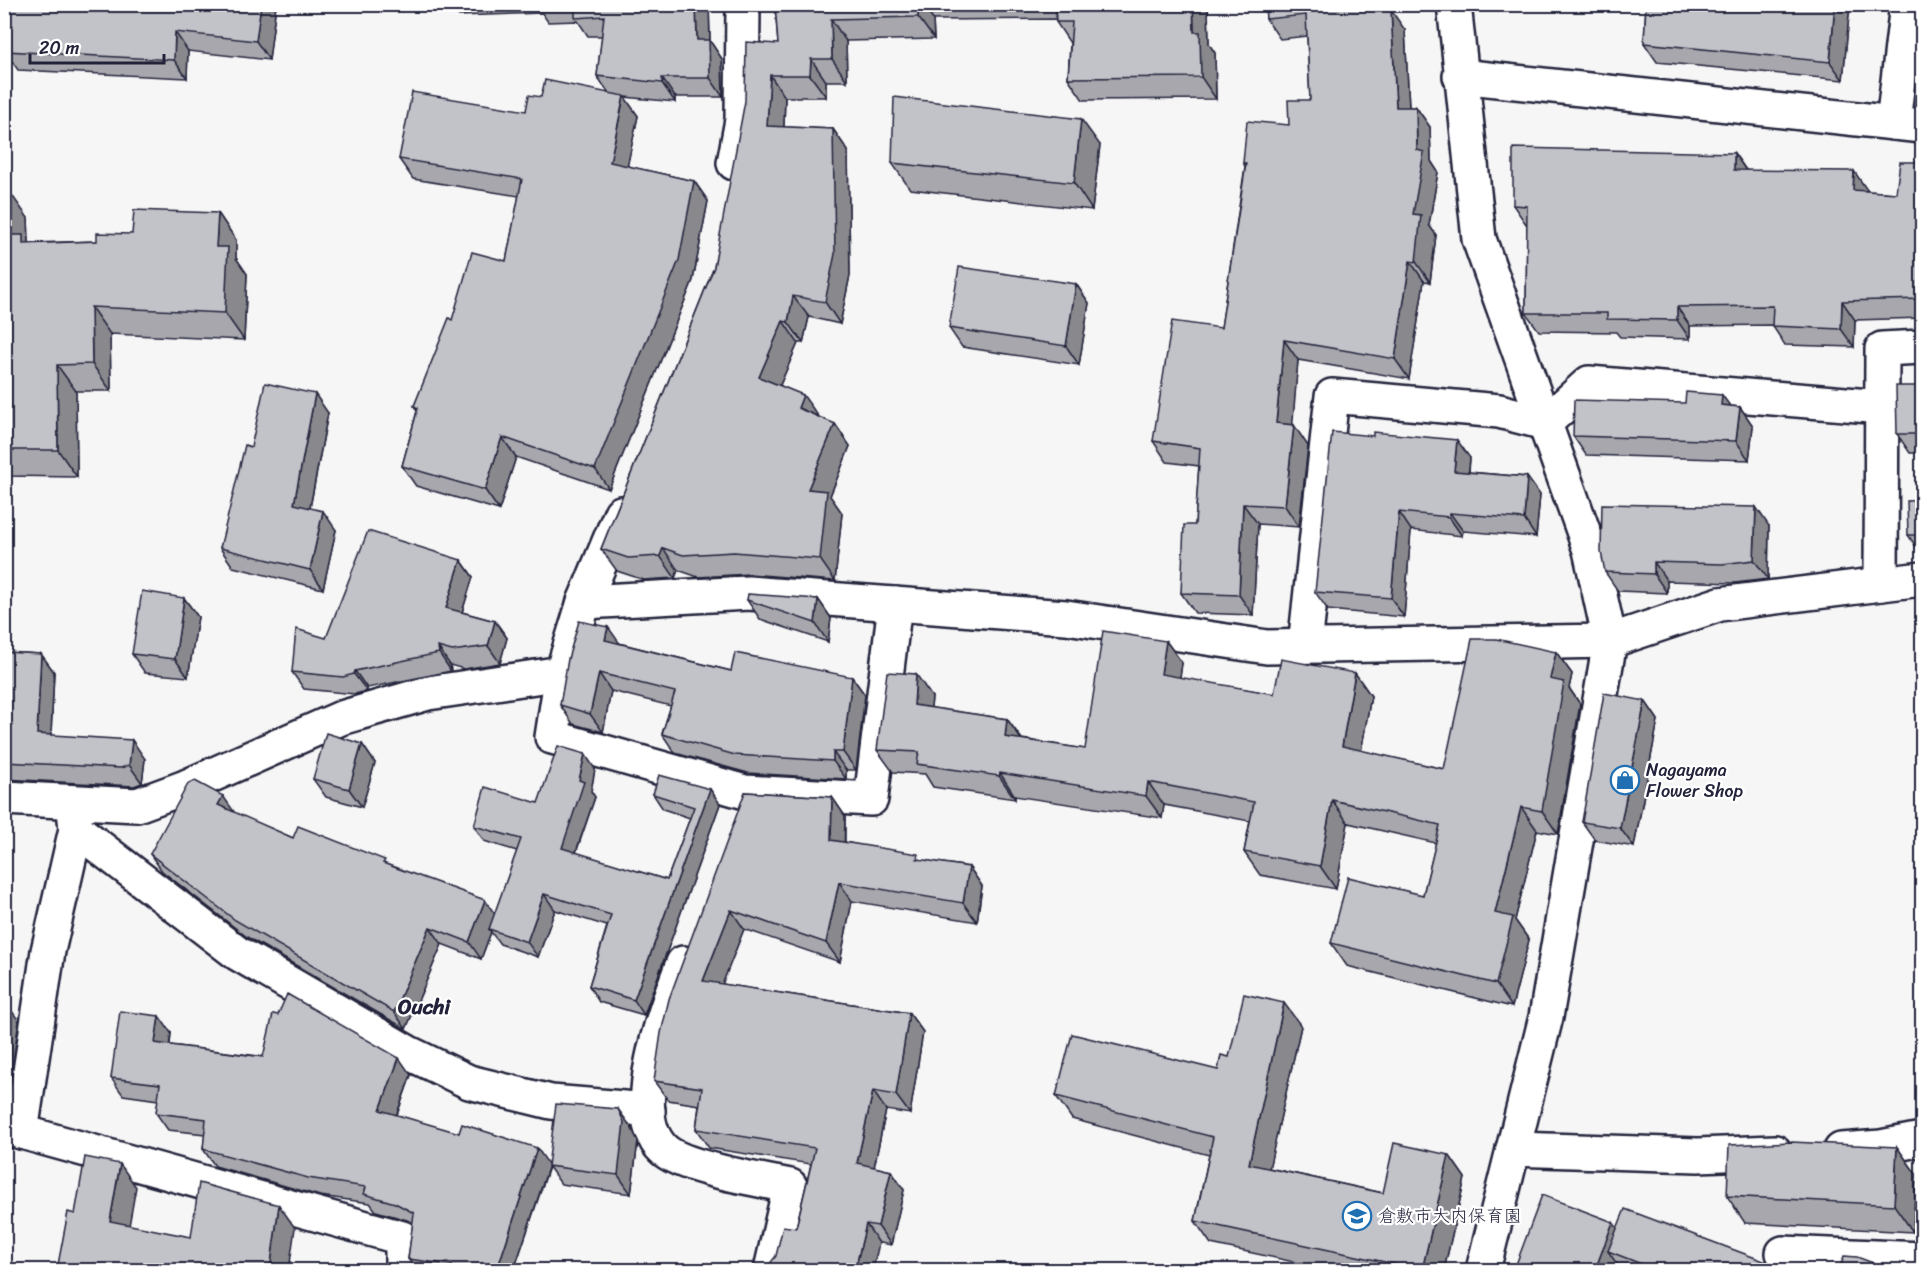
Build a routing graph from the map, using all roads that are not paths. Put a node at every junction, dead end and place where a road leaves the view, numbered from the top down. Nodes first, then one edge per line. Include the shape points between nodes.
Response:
1 (743, 4) edge
2 (1454, 4) edge
3 (1907, 4) edge
4 (1460, 76) junction
5 (1908, 125) edge
6 (729, 191) edge
7 (1923, 347) edge
8 (1882, 407) junction
9 (1545, 423) junction
10 (632, 485) edge
11 (1923, 579) edge
12 (1881, 584) junction
13 (584, 602) junction
14 (895, 604) junction
15 (1610, 641) junction
16 (1305, 646) junction
17 (562, 674) junction
18 (745, 792) junction
19 (4, 798) edge
20 (75, 816) junction
21 (733, 826) edge
22 (693, 936) edge
23 (648, 1110) junction
24 (13, 1129) edge
25 (1923, 1139) edge
26 (1513, 1149) junction
27 (1783, 1253) dead end
28 (1923, 1259) edge
29 (1837, 1263) edge
30 (402, 1270) edge
31 (771, 1270) edge
32 (1485, 1270) edge

1 - 6 street via 742,120
2 - 4 street
3 - 5 street
4 - 5 street
4 - 9 street via 1479,239
7 - 8 street via 1882,349
8 - 9 street via 1589,383
8 - 12 street
9 - 15 street via 1590,550
9 - 16 street via 1499,411 1332,396
10 - 13 street
11 - 12 street
12 - 15 street via 1720,604
13 - 14 street via 748,593
13 - 17 street
14 - 16 street via 1066,617 1267,647
14 - 18 street via 871,799
15 - 16 street
15 - 26 street via 1546,1017
17 - 18 street via 552,737
17 - 20 street via 428,693 341,718 137,805
18 - 21 street
19 - 20 street
20 - 23 street via 237,953 418,1057 469,1082 551,1102
20 - 24 street
22 - 23 street via 664,1013 647,1084
23 - 31 street via 648,1119 662,1149 691,1164 790,1186
24 - 30 street via 402,1238
25 - 26 street via 1881,1147 1698,1155
26 - 32 street
27 - 29 street
28 - 29 street

